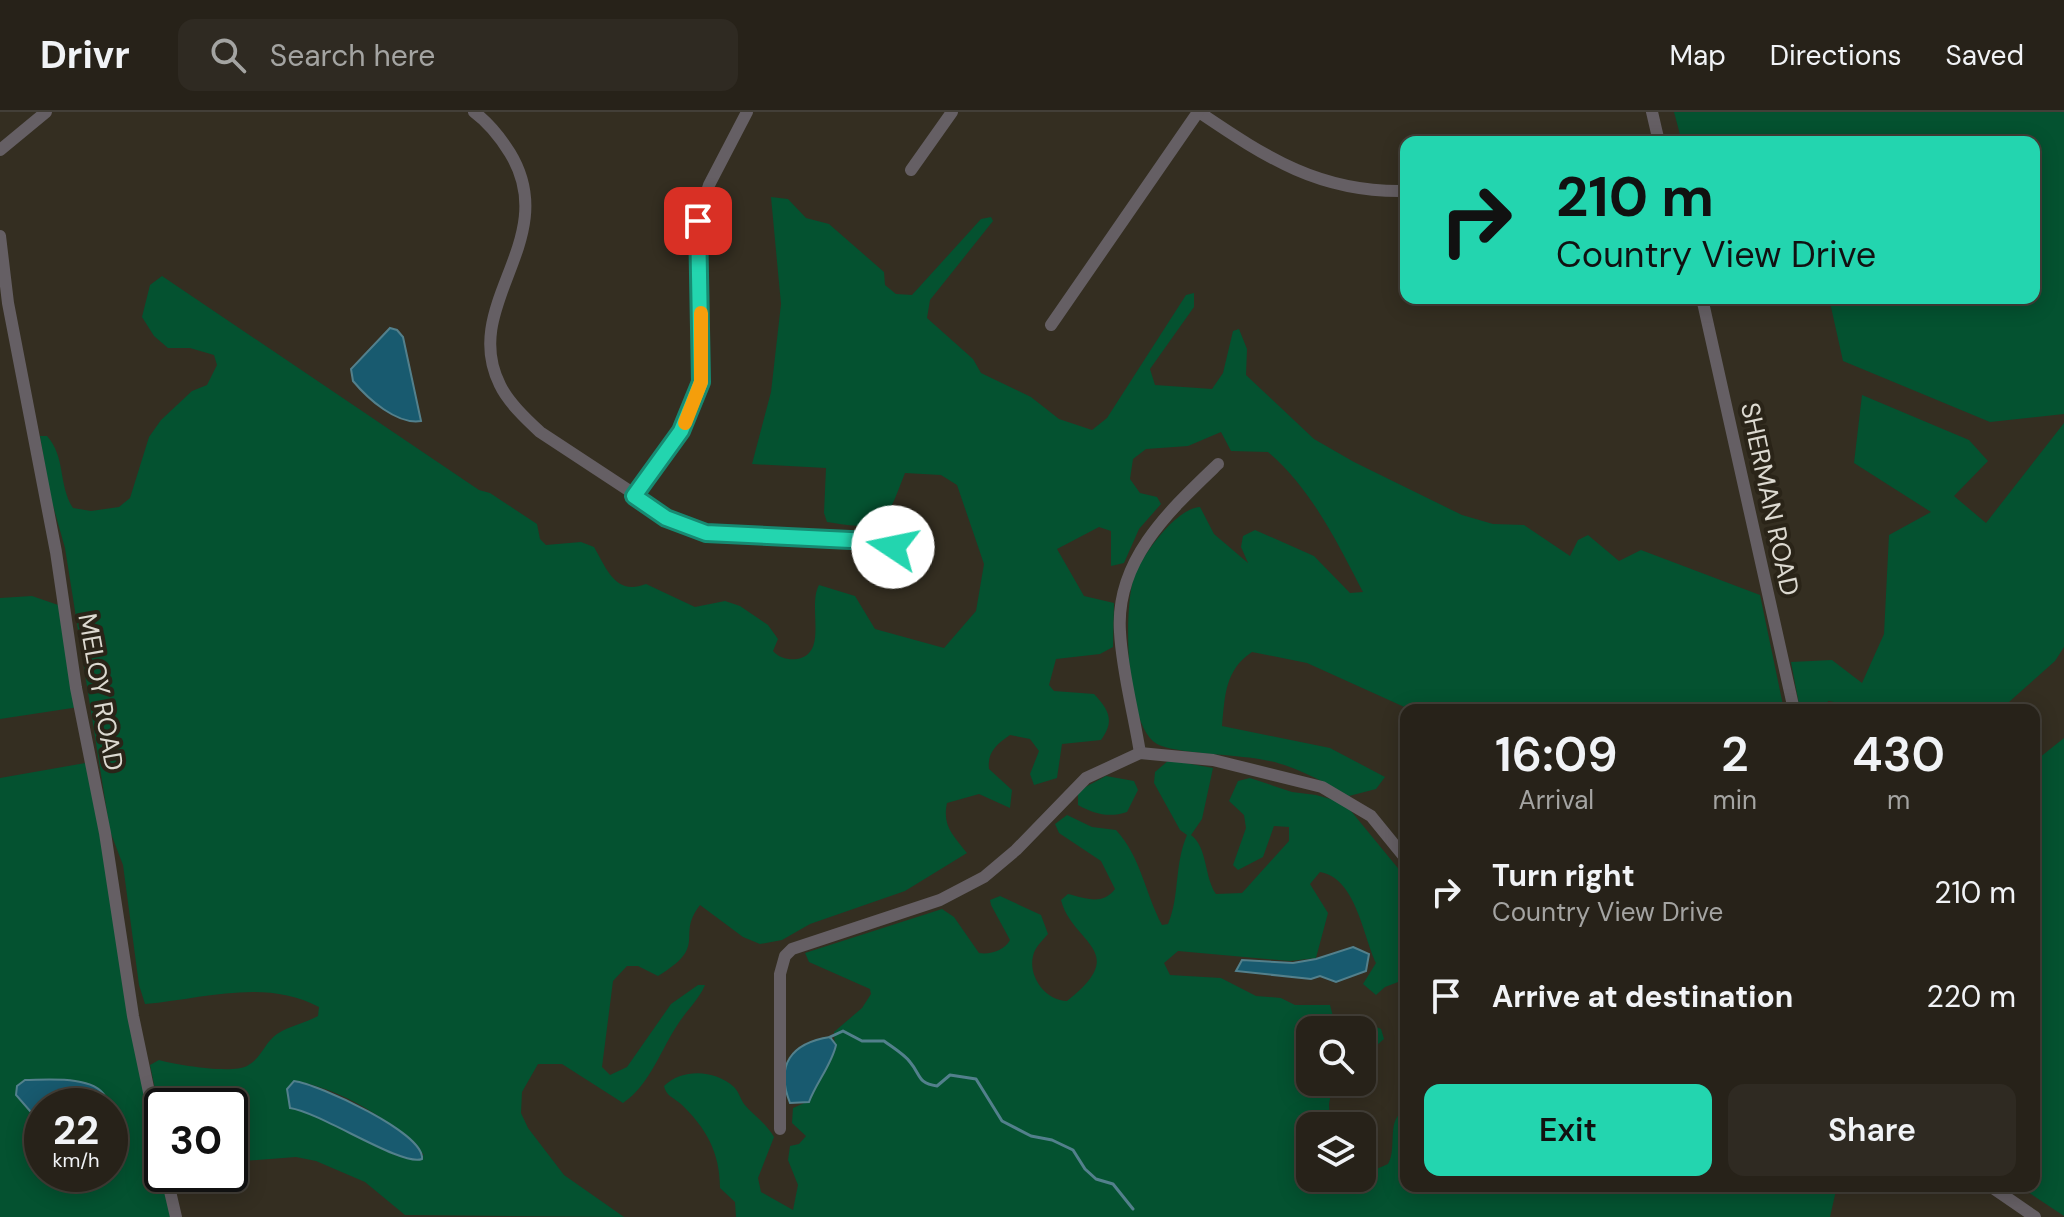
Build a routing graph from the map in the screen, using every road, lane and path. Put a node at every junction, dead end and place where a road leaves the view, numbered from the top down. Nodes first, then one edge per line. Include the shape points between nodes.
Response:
1 (46, 112) edge
2 (474, 112) edge
3 (747, 112) edge
4 (952, 112) edge
5 (1198, 112) edge
6 (1652, 112) edge
7 (1658, 136) edge
8 (0, 150) edge
9 (911, 170) dead end
10 (1400, 191) edge
11 (0, 236) edge
12 (8, 303) junction
13 (1703, 304) edge
14 (0, 315) edge
15 (1051, 325) dead end
16 (1218, 464) dead end
17 (634, 496) junction
18 (892, 542) dead end
19 (1793, 704) edge
20 (1140, 753) junction
21 (1400, 852) edge
22 (148, 1088) edge
23 (780, 1129) dead end
24 (170, 1192) edge
25 (1999, 1192) edge
26 (176, 1217) edge
27 (2035, 1217) edge

1 - 8 street
2 - 17 street via 492,127 516,162 527,206 521,244 492,320 490,340 500,385 540,432
3 - 17 street via 709,185 698,221 703,363 698,394 681,431
4 - 9 street
5 - 10 street via 1260,153 1312,178
5 - 15 street
6 - 7 street
11 - 12 street, MELOY ROAD
12 - 14 street
12 - 22 street, MELOY ROAD
13 - 19 street, SHERMAN ROAD
16 - 20 street via 1154,529 1125,586 1120,630
17 - 18 street via 666,518 706,533
20 - 21 street via 1213,760 1322,787 1371,816
20 - 23 street via 1086,778 984,877 940,900 825,935 785,956 780,974
24 - 26 street
25 - 27 street

